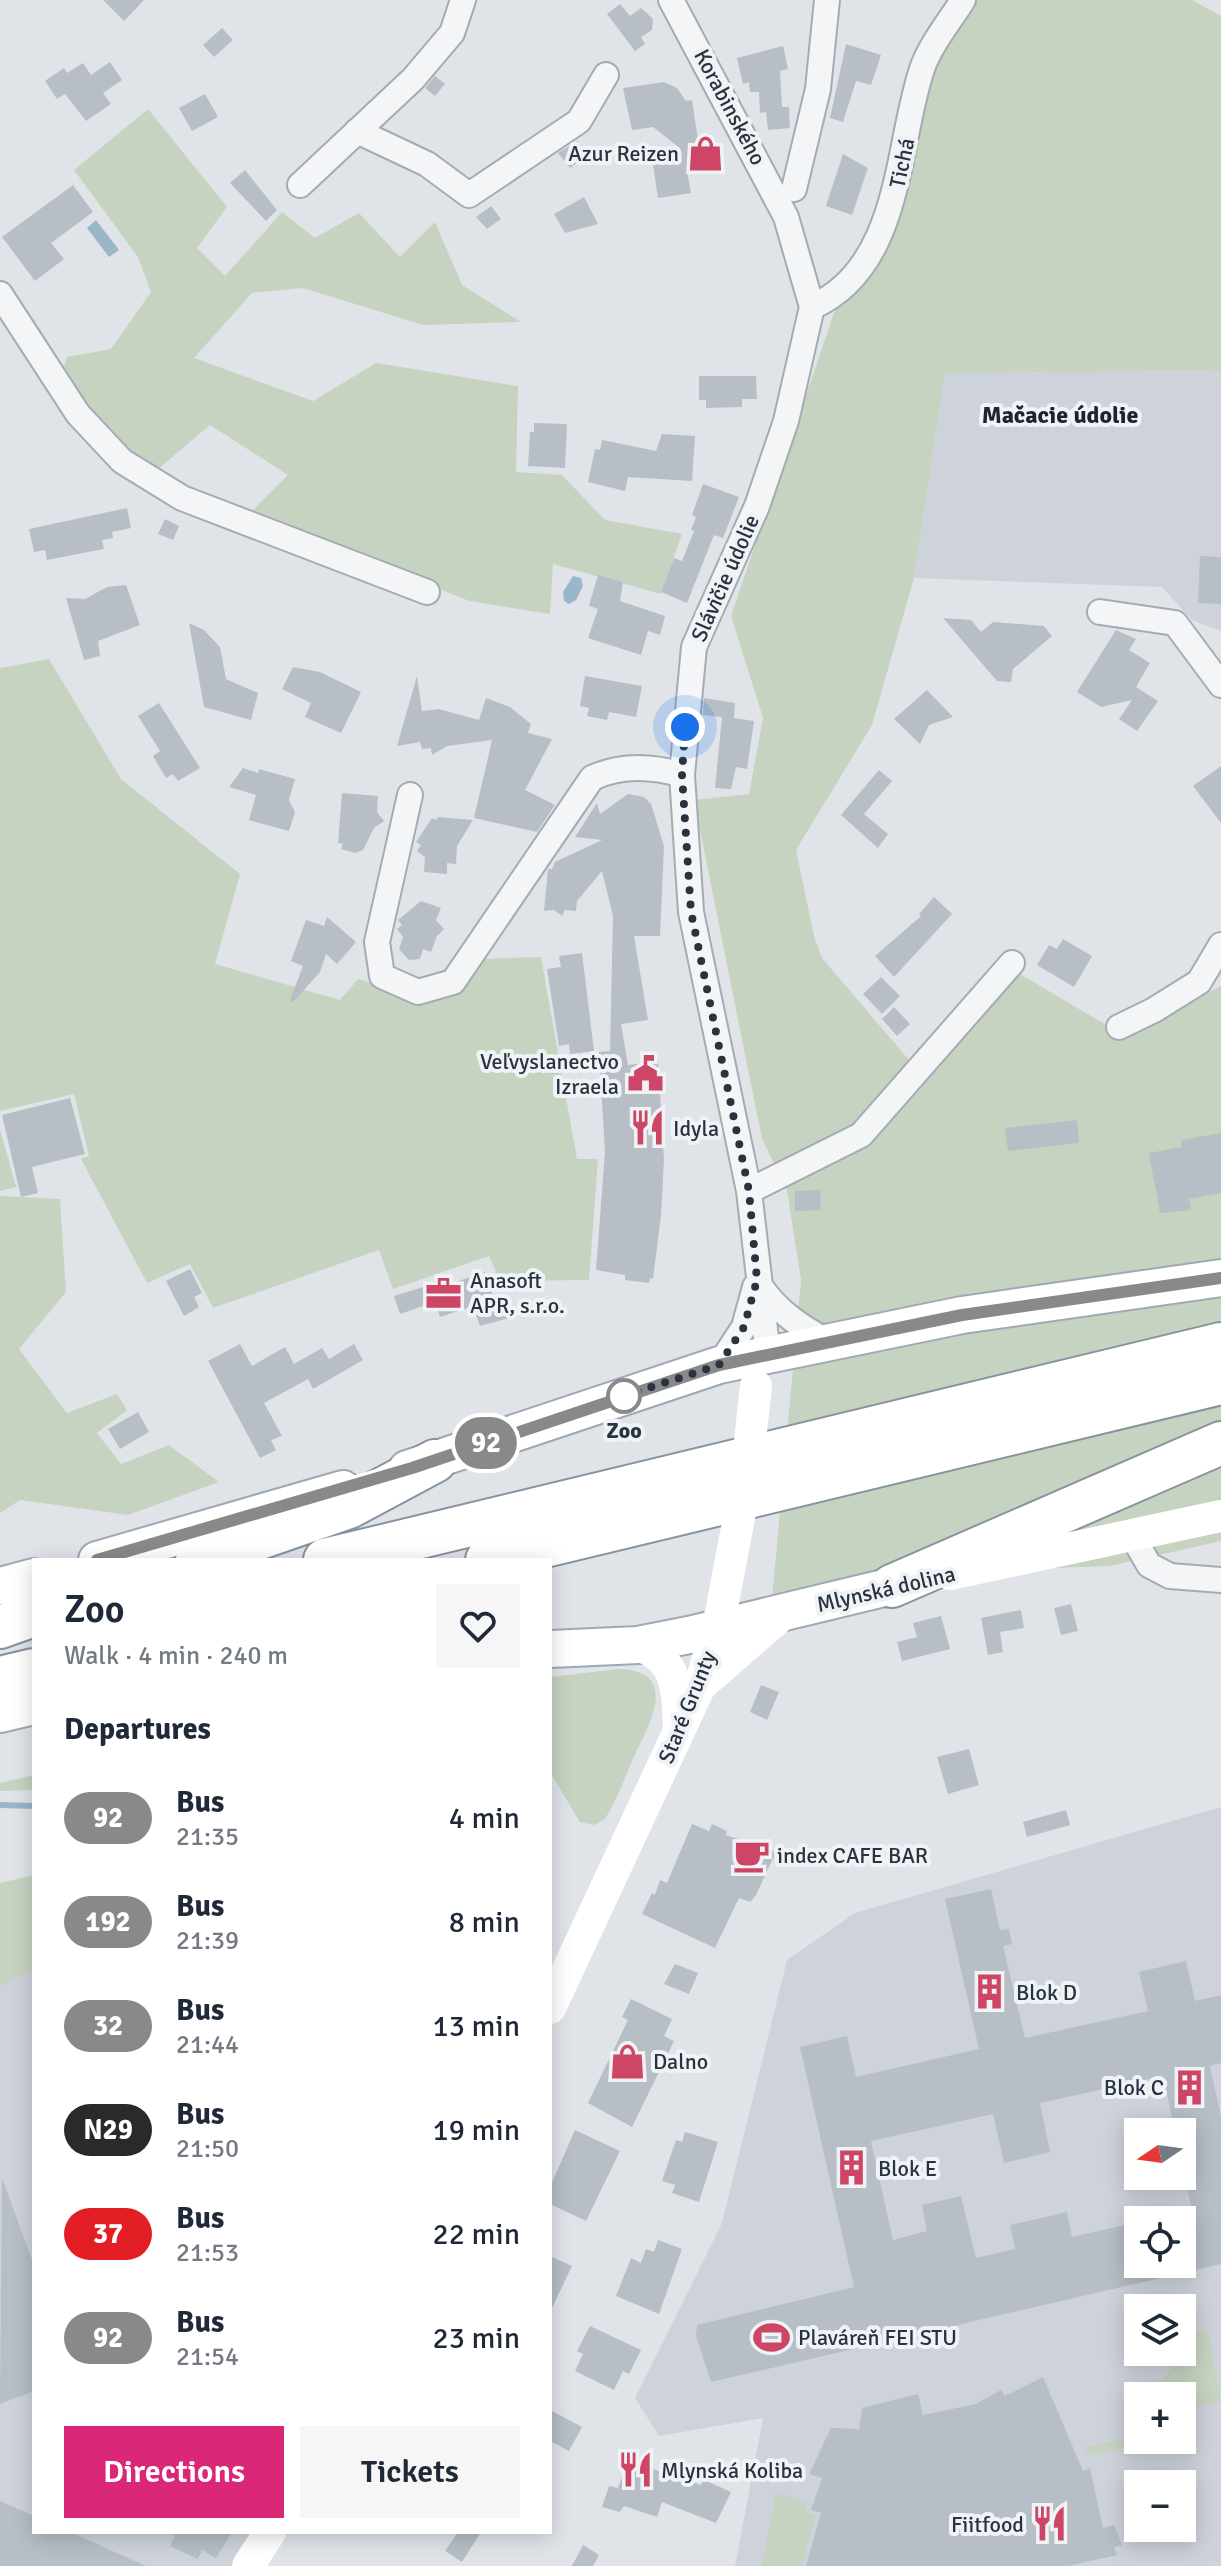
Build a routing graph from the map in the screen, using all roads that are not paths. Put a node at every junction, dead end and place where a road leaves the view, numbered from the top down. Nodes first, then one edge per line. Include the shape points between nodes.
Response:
1 (463, 0) edge
2 (671, 0) edge
3 (827, 0) edge
4 (963, 0) edge
5 (606, 75) dead end
6 (357, 131) junction
7 (300, 185) dead end
8 (794, 189) dead end
9 (786, 217) joint
10 (0, 294) edge
11 (812, 307) junction
12 (427, 592) dead end
13 (1100, 612) dead end
14 (1221, 685) edge
15 (682, 775) junction
16 (410, 795) dead end
17 (1221, 945) edge
18 (1012, 963) dead end
19 (1119, 1027) dead end
20 (757, 1187) junction
21 (1221, 1278) edge
22 (757, 1280) junction
23 (828, 1342) junction
24 (1221, 1344) edge
25 (747, 1358) junction
26 (1221, 1383) edge
27 (1221, 1443) edge
28 (435, 1461) junction
29 (1221, 1516) edge
30 (1133, 1537) junction
31 (104, 1558) edge
32 (203, 1558) edge
33 (333, 1558) edge
34 (495, 1558) edge
35 (32, 1578) edge
36 (1221, 1580) edge
37 (0, 1586) edge
38 (892, 1586) junction
39 (784, 1613) junction
40 (720, 1615) junction
41 (32, 1616) edge
42 (0, 1627) edge
43 (32, 1630) edge
44 (0, 1638) edge
45 (638, 1645) junction
46 (552, 1649) edge
47 (32, 1670) edge
48 (0, 1678) edge
49 (700, 1686) junction
50 (32, 1706) edge
51 (0, 1714) edge
52 (679, 1732) junction
53 (552, 2004) edge
54 (269, 2534) edge
55 (248, 2566) edge

1 - 6 street via 452,33 413,79
2 - 9 street, Korabinského
3 - 8 street via 818,89
4 - 11 street, Tichá via 922,68 895,199 859,269 831,299
5 - 6 street via 579,121 469,195 427,164
6 - 7 street
9 - 11 street, Slávičie údolie
10 - 12 street via 78,414 122,461 182,498
11 - 15 street, Slávičie údolie via 786,421 757,506 694,647
13 - 14 street via 1175,623
15 - 16 street via 640,768 592,778 453,982 418,992 382,976 377,942
15 - 20 street, Slávičie údolie via 691,912
17 - 19 street via 1199,982
18 - 20 street via 861,1135
20 - 22 street, Slávičie údolie
21 - 23 main road via 962,1315
22 - 23 street via 775,1307
22 - 25 street, Slávičie údolie
22 - 25 street, Slávičie údolie via 767,1329
23 - 25 main road
24 - 33 highway
25 - 28 main road
25 - 40 street, Staré Grunty, bridge via 745,1486
26 - 34 highway
27 - 38 highway
28 - 31 main road
28 - 32 highway via 349,1507
29 - 30 street, Mlynská dolina
30 - 36 street via 1149,1565 1170,1576
30 - 38 street, Mlynská dolina
35 - 37 main road
38 - 39 main road, Mlynská dolina
39 - 40 main road, Mlynská dolina
39 - 49 street
40 - 45 main road, Mlynská dolina
40 - 49 street, Staré Grunty
41 - 42 highway
43 - 44 highway
45 - 46 main road, Mlynská dolina
45 - 52 street via 656,1651 670,1669
47 - 48 highway
49 - 52 street, Staré Grunty
50 - 51 main road
52 - 53 street, Staré Grunty
54 - 55 street

